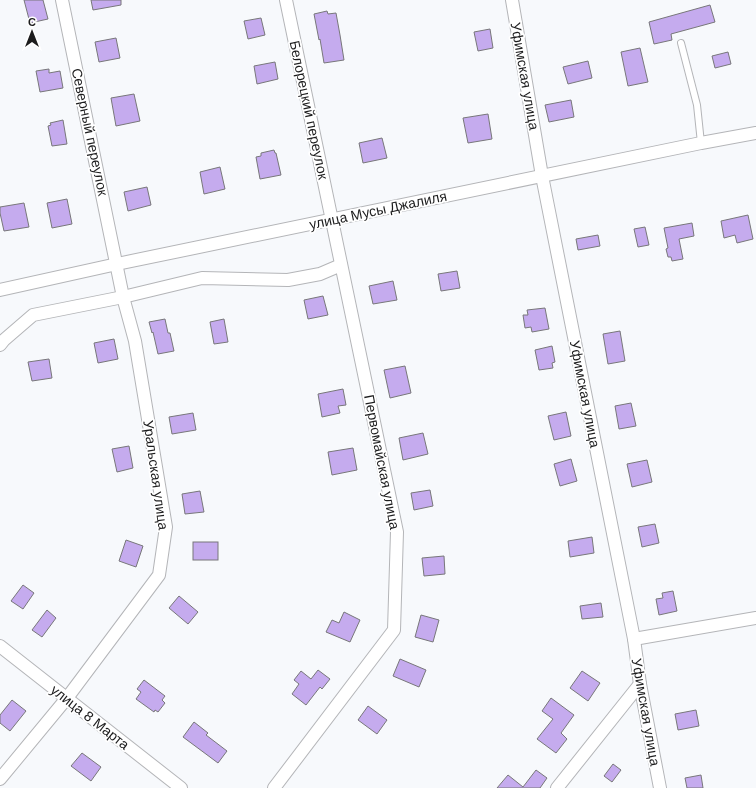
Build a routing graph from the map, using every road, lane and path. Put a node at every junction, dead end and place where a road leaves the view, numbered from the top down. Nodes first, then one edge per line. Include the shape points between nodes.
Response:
1 (62, 0) edge
2 (286, 0) edge
3 (512, 0) edge
4 (680, 44) dead end
5 (756, 133) edge
6 (701, 143) junction
7 (542, 176) junction
8 (332, 220) junction
9 (117, 264) junction
10 (341, 265) junction
11 (0, 290) edge
12 (123, 296) junction
13 (2, 343) edge
14 (756, 618) edge
15 (634, 639) junction
16 (0, 646) edge
17 (640, 684) junction
18 (67, 698) junction
19 (0, 779) edge
20 (181, 788) edge
21 (274, 788) edge
22 (557, 788) edge
23 (660, 788) edge

1 - 9 street, Северный переулок
2 - 8 street, Белорецкий переулок
3 - 7 street, Уфимская улица
4 - 6 lane via 697,105
5 - 6 street, улица Мусы Джалиля
6 - 7 street, улица Мусы Джалиля
7 - 8 street, улица Мусы Джалиля
7 - 15 street, Уфимская улица
8 - 9 street, улица Мусы Джалиля
8 - 10 street, Первомайская улица
9 - 11 street, улица Мусы Джалиля
9 - 12 street, Уральская улица
10 - 12 street via 320,274 288,280 202,278
10 - 21 street, Первомайская улица via 397,532 394,630
12 - 13 street via 33,315
12 - 18 street, Уральская улица via 135,341 166,527 159,575
14 - 15 street
15 - 17 street, Уфимская улица
16 - 18 street, улица 8 Марта
17 - 22 street
17 - 23 street, Уфимская улица
18 - 19 street, Уральская улица
18 - 20 street, улица 8 Марта

